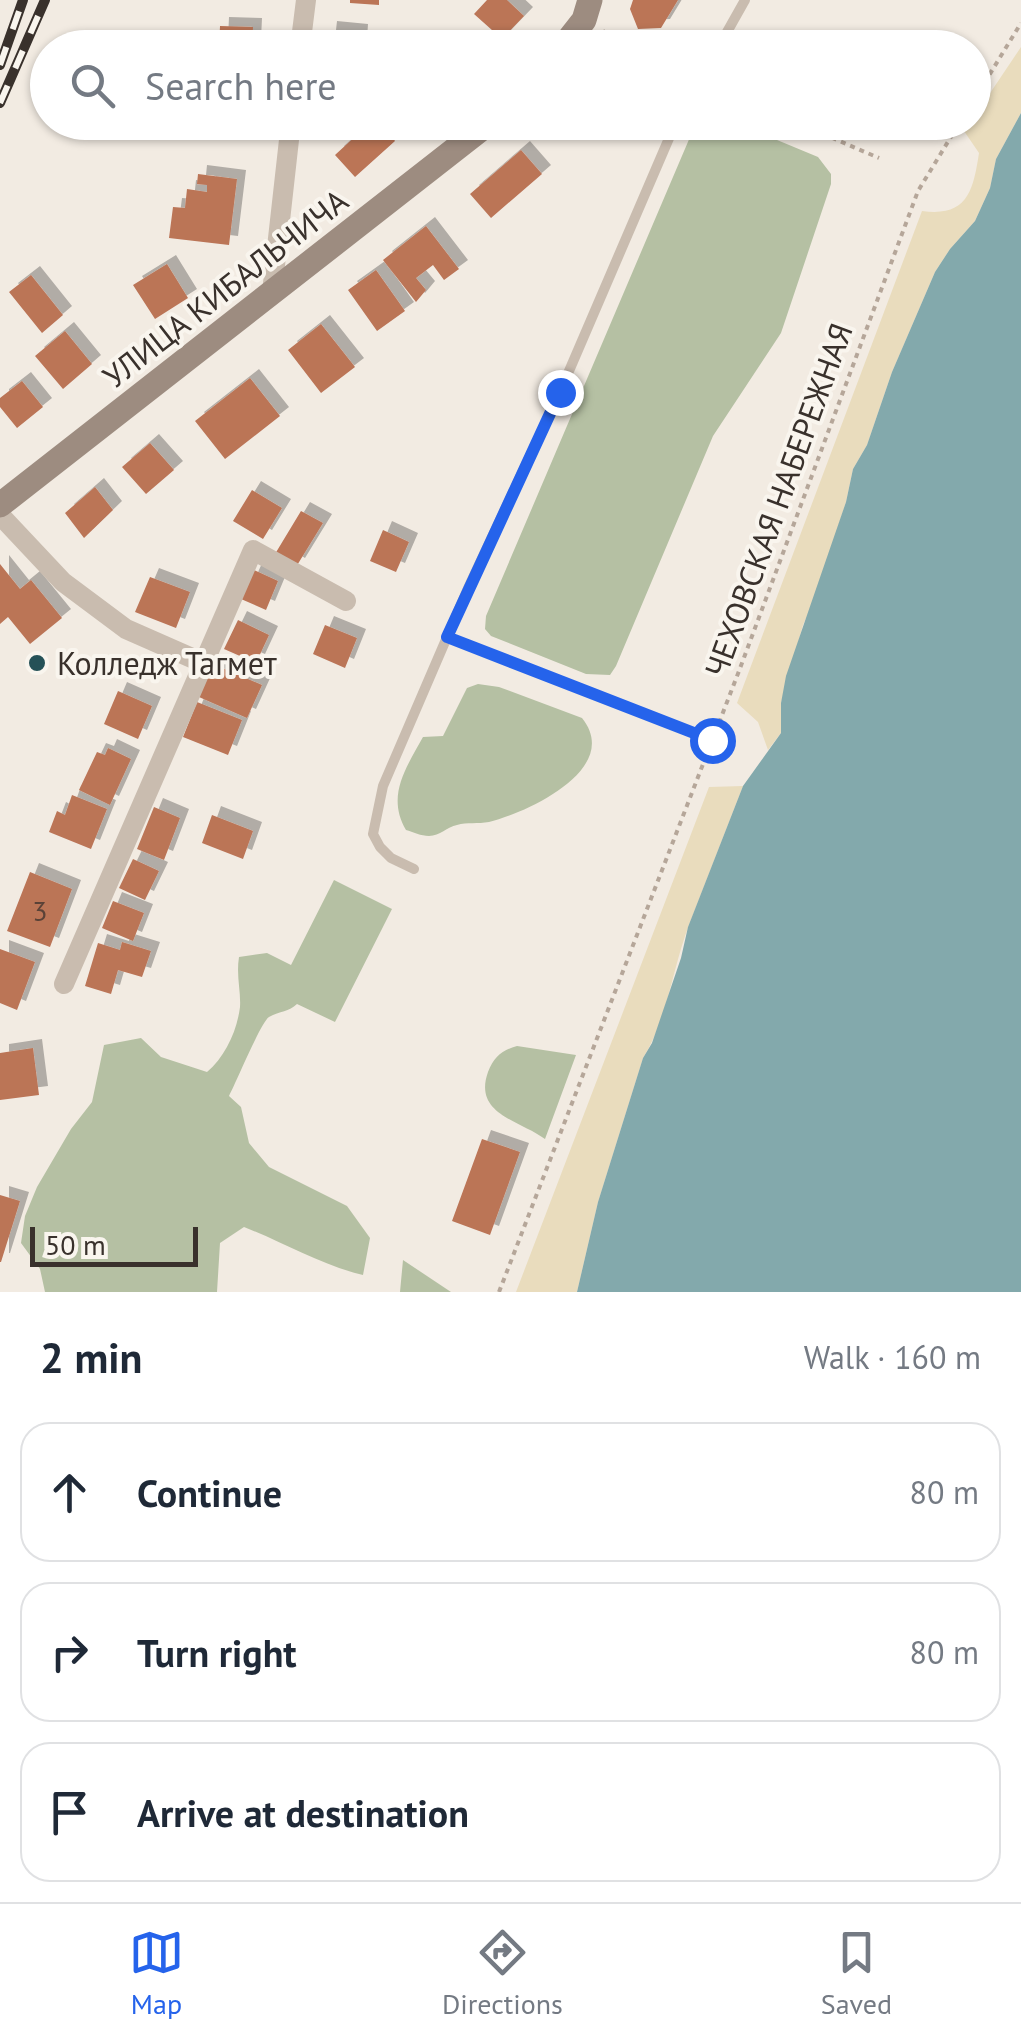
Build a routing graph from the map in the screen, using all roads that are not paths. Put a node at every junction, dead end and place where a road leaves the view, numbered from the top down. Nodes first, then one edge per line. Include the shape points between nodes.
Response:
1 (306, 0) edge
2 (745, 0) edge
3 (302, 30) edge
4 (728, 30) edge
5 (290, 140) edge
6 (467, 140) edge
7 (668, 140) edge
8 (272, 292) junction
9 (0, 504) edge
10 (0, 515) edge
11 (346, 601) dead end
12 (202, 662) junction
13 (414, 869) dead end
14 (64, 984) dead end

1 - 3 street
2 - 4 lane
5 - 8 street
6 - 8 street, УЛИЦА КИБАЛЬЧИЧА
7 - 13 lane via 383,786 373,834 391,858
8 - 9 street, УЛИЦА КИБАЛЬЧИЧА
10 - 12 street via 62,582 126,630
11 - 12 street via 253,550
12 - 14 street

